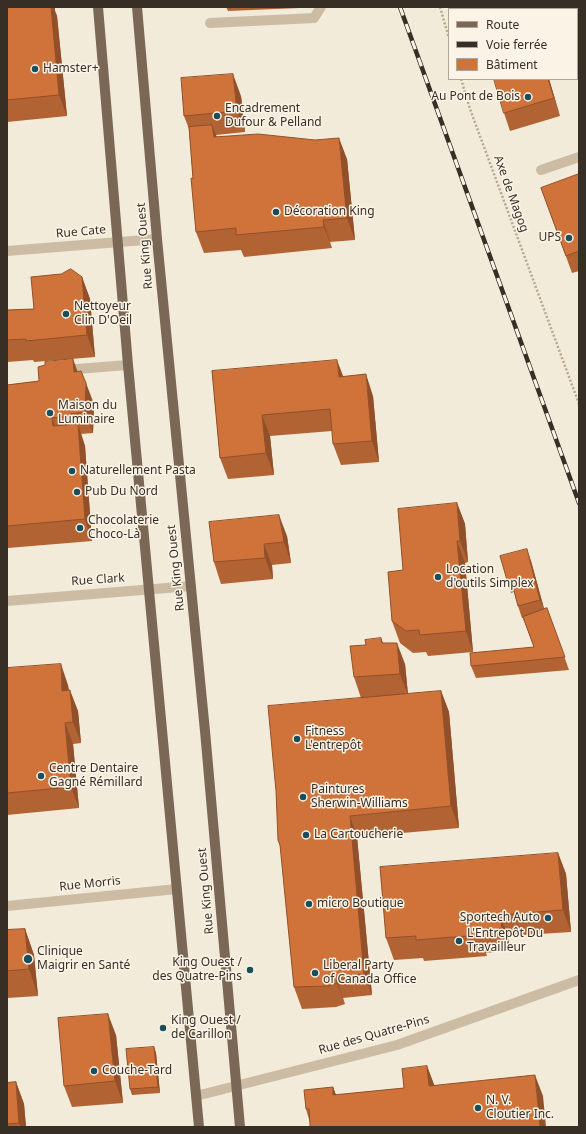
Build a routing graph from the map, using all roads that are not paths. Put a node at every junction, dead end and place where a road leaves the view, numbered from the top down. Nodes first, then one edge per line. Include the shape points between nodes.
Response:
1 (98, 7) edge
2 (137, 7) edge
3 (321, 7) edge
4 (210, 23) dead end
5 (579, 157) edge
6 (541, 170) dead end
7 (157, 239) junction
8 (118, 242) junction
9 (7, 251) edge
10 (128, 366) junction
11 (54, 371) edge
12 (191, 586) junction
13 (149, 589) junction
14 (7, 601) edge
15 (177, 889) junction
16 (7, 906) edge
17 (579, 980) edge
18 (236, 1085) junction
19 (196, 1096) junction
20 (199, 1127) edge
21 (240, 1127) edge

1 - 8 main road
2 - 7 main road, Rue King Ouest
3 - 4 street via 314,18
5 - 6 street
7 - 8 street, Rue Cate
7 - 12 main road, Rue King Ouest
8 - 9 street, Rue Cate
8 - 10 main road
10 - 11 street
10 - 13 main road
12 - 13 street, Rue Clark
12 - 18 main road, Rue King Ouest
13 - 14 street, Rue Clark
13 - 15 main road
15 - 16 street, Rue Morris
15 - 19 main road
17 - 18 street, Rue des Quatre-Pins via 396,1044
18 - 19 street, Rue des Quatre-Pins
18 - 21 main road, Rue King Ouest
19 - 20 main road

